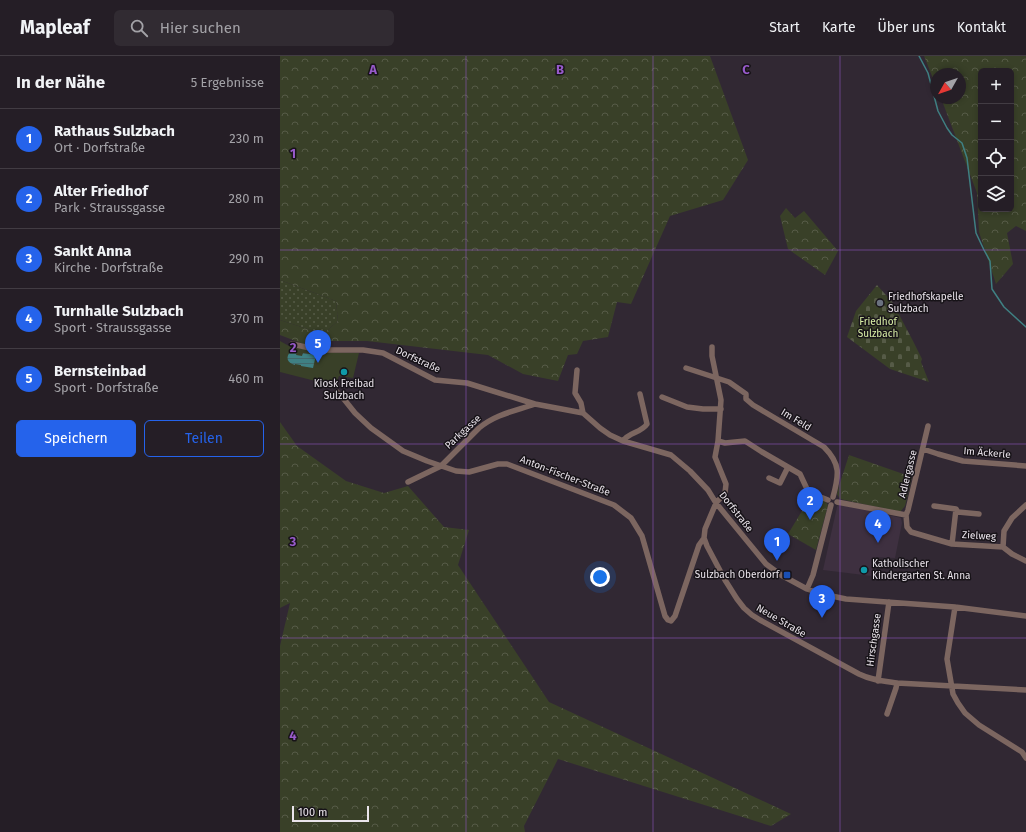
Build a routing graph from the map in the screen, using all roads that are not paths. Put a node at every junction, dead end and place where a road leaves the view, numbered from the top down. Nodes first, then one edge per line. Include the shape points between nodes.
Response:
1 (292, 344) dead end
2 (712, 347) dead end
3 (686, 368) dead end
4 (577, 370) dead end
5 (717, 377) junction
6 (337, 392) dead end
7 (640, 394) dead end
8 (662, 397) dead end
9 (535, 404) junction
10 (721, 409) junction
11 (583, 413) junction
12 (928, 426) dead end
13 (718, 440) junction
14 (623, 441) junction
15 (923, 449) junction
16 (441, 466) junction
17 (1026, 466) edge
18 (788, 467) junction
19 (769, 478) dead end
20 (408, 482) dead end
21 (832, 501) junction
22 (716, 503) junction
23 (1026, 505) edge
24 (934, 506) dead end
25 (956, 509) junction
26 (979, 514) dead end
27 (906, 515) junction
28 (907, 527) joint
29 (704, 538) junction
30 (952, 544) junction
31 (1002, 547) junction
32 (1025, 560) edge
33 (807, 589) junction
34 (889, 602) junction
35 (955, 607) junction
36 (1026, 616) edge
37 (878, 681) junction
38 (897, 682) junction
39 (952, 686) junction
40 (1026, 690) edge
41 (887, 714) dead end
42 (1026, 758) edge

1 - 9 street, Dorfstraße via 326,350 383,353 435,380 467,383
2 - 5 street
3 - 5 street, Im Feld
4 - 11 street via 575,392
5 - 10 street
5 - 21 street, Im Feld via 746,394 746,399 753,405 830,453 835,460 838,474
6 - 16 street, Anton-Fischer-Straße via 371,428 403,452
7 - 14 street via 647,424 643,429 626,436
8 - 10 street via 687,407
9 - 11 street, Dorfstraße
9 - 16 street, Parkgasse via 500,414 486,422
10 - 13 street
11 - 14 street, Dorfstraße via 610,435
12 - 15 street, Adlergasse
13 - 18 street via 725,443 745,441
13 - 22 street via 715,457 726,484 725,492
14 - 22 street, Dorfstraße via 671,455 699,480
15 - 17 street, Im Äckerle via 963,461
15 - 27 street, Adlergasse
16 - 20 street, Parkgasse
16 - 29 street, Anton-Fischer-Straße via 469,472 507,464 614,505 631,518 642,536 665,616 671,621 675,616 699,545
18 - 19 street via 780,483
18 - 21 street via 800,474 807,489 813,494
21 - 27 street
21 - 33 street, Im Feld
22 - 29 street
22 - 33 street, Dorfstraße via 766,564 780,575
23 - 31 street via 1012,518 1004,531
24 - 25 street
25 - 26 street via 958,512
25 - 30 street, Zielweg
27 - 28 street, Adlergasse
28 - 30 street, Zielweg via 912,532
29 - 37 street, Neue Straße via 737,600 752,615 858,674
30 - 31 street, Zielweg
31 - 32 street, Zielweg
33 - 34 street, Dorfstraße via 846,599
34 - 35 street, Dorfstraße
34 - 37 street, Hirschgasse
35 - 36 street, Dorfstraße
35 - 39 street via 948,659
37 - 38 street, Neue Straße
38 - 39 street, Neue Straße
38 - 41 street
39 - 40 street, Neue Straße
39 - 42 street via 953,694 965,713 1022,752

